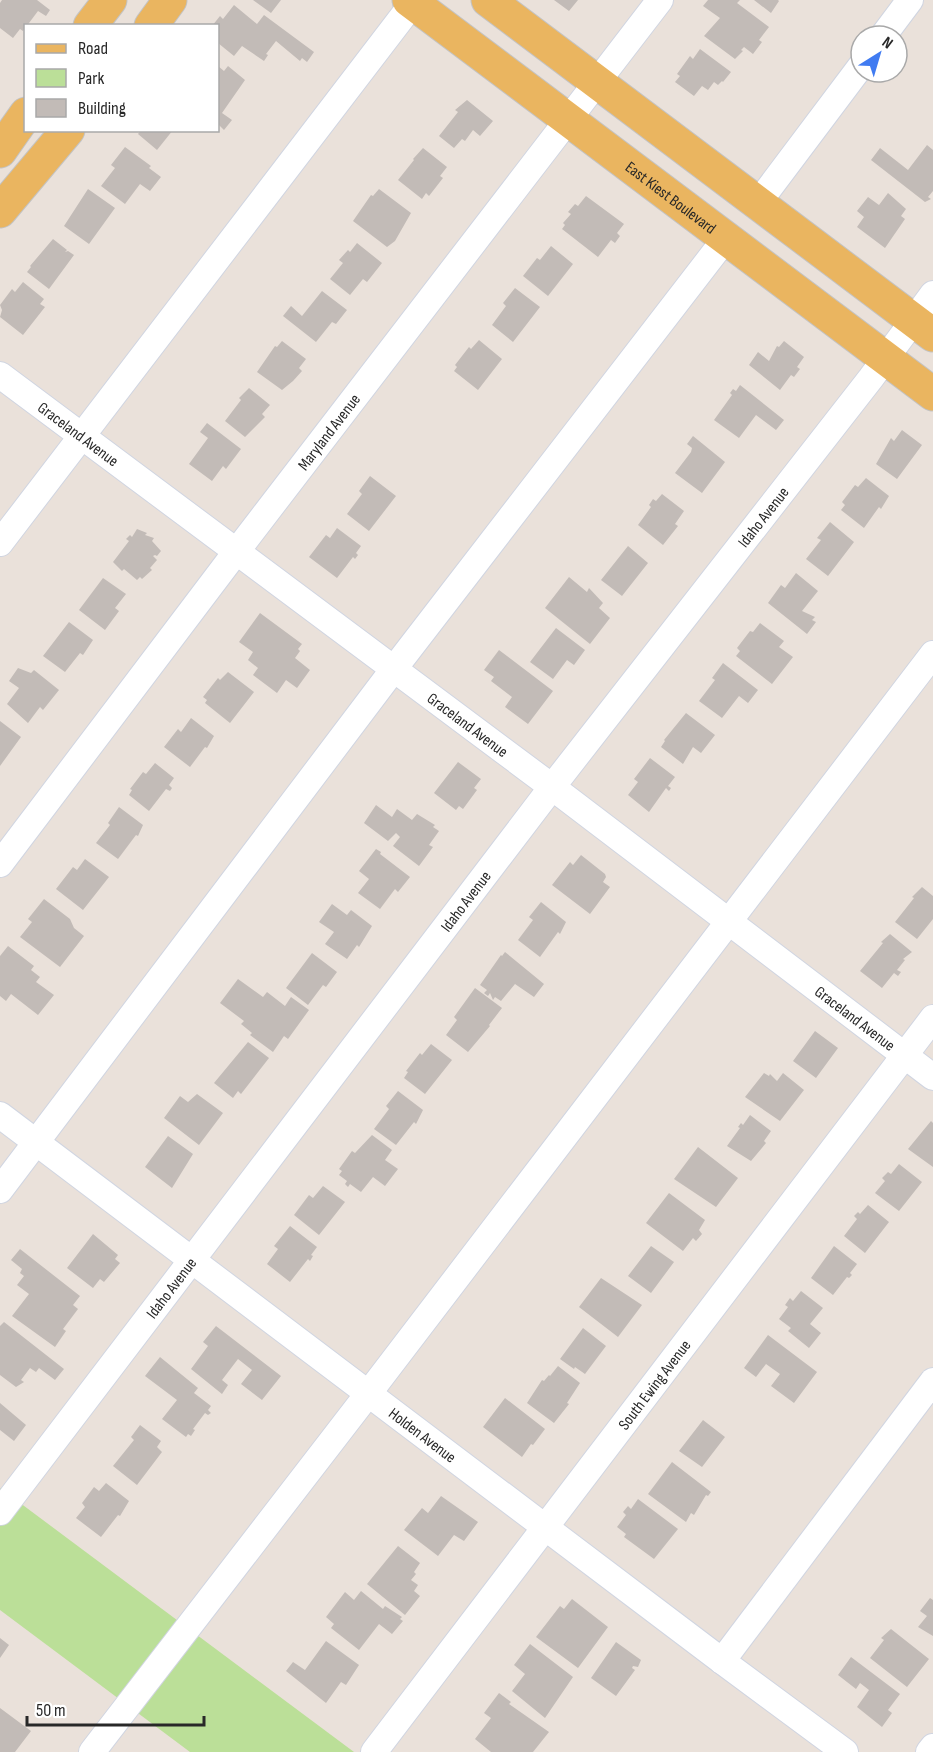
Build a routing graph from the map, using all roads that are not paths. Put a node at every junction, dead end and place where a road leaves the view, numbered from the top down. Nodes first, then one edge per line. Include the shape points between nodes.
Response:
1 (110, 0) edge
2 (170, 0) edge
3 (488, 0) edge
4 (660, 0) edge
5 (910, 0) edge
6 (411, 1) edge
7 (92, 24) edge
8 (152, 24) edge
9 (892, 24) edge
10 (597, 82) junction
11 (849, 82) edge
12 (24, 117) edge
13 (567, 119) junction
14 (66, 132) edge
15 (0, 151) edge
16 (758, 204) junction
17 (0, 211) edge
18 (726, 238) junction
19 (933, 294) edge
20 (923, 327) edge
21 (886, 359) junction
22 (0, 375) edge
23 (933, 394) edge
24 (82, 438) junction
25 (0, 543) edge
26 (236, 552) junction
27 (933, 654) edge
28 (393, 670) junction
29 (552, 788) junction
30 (0, 864) edge
31 (728, 922) junction
32 (933, 1018) edge
33 (904, 1056) junction
34 (933, 1077) edge
35 (0, 1115) edge
36 (36, 1143) junction
37 (0, 1190) edge
38 (191, 1261) junction
39 (933, 1381) edge
40 (368, 1394) junction
41 (0, 1512) edge
42 (545, 1528) junction
43 (722, 1661) junction
44 (933, 1747) edge
45 (92, 1752) edge
46 (374, 1752) edge
47 (845, 1752) edge
48 (929, 1752) edge

1 - 7 main road
2 - 8 main road
3 - 10 main road
4 - 10 street, Maryland Avenue
5 - 9 street
6 - 13 main road, East Kiest Boulevard
6 - 24 street
10 - 13 street, Maryland Avenue
10 - 16 main road
11 - 16 street
12 - 15 main road
13 - 18 main road, East Kiest Boulevard
13 - 26 street, Maryland Avenue
14 - 17 main road
16 - 20 main road
18 - 21 main road, East Kiest Boulevard
18 - 28 street
19 - 20 street, Idaho Avenue
20 - 21 street, Idaho Avenue
21 - 23 main road, East Kiest Boulevard
21 - 29 street, Idaho Avenue
22 - 24 street, Graceland Avenue
24 - 25 street
24 - 26 street, Graceland Avenue
26 - 28 street, Graceland Avenue
26 - 30 street, Maryland Avenue
27 - 31 street
28 - 29 street, Graceland Avenue
28 - 36 street
29 - 31 street, Graceland Avenue
29 - 38 street, Idaho Avenue
31 - 33 street, Graceland Avenue
31 - 40 street
32 - 33 street, South Ewing Avenue
33 - 34 street, Graceland Avenue
33 - 42 street, South Ewing Avenue
35 - 36 street, Holden Avenue
36 - 37 street
36 - 38 street, Holden Avenue
38 - 40 street, Holden Avenue
38 - 41 street, Idaho Avenue
39 - 43 street
40 - 42 street, Holden Avenue
40 - 45 street
42 - 43 street, Holden Avenue
42 - 46 street, South Ewing Avenue
43 - 47 street, Holden Avenue
44 - 48 street

